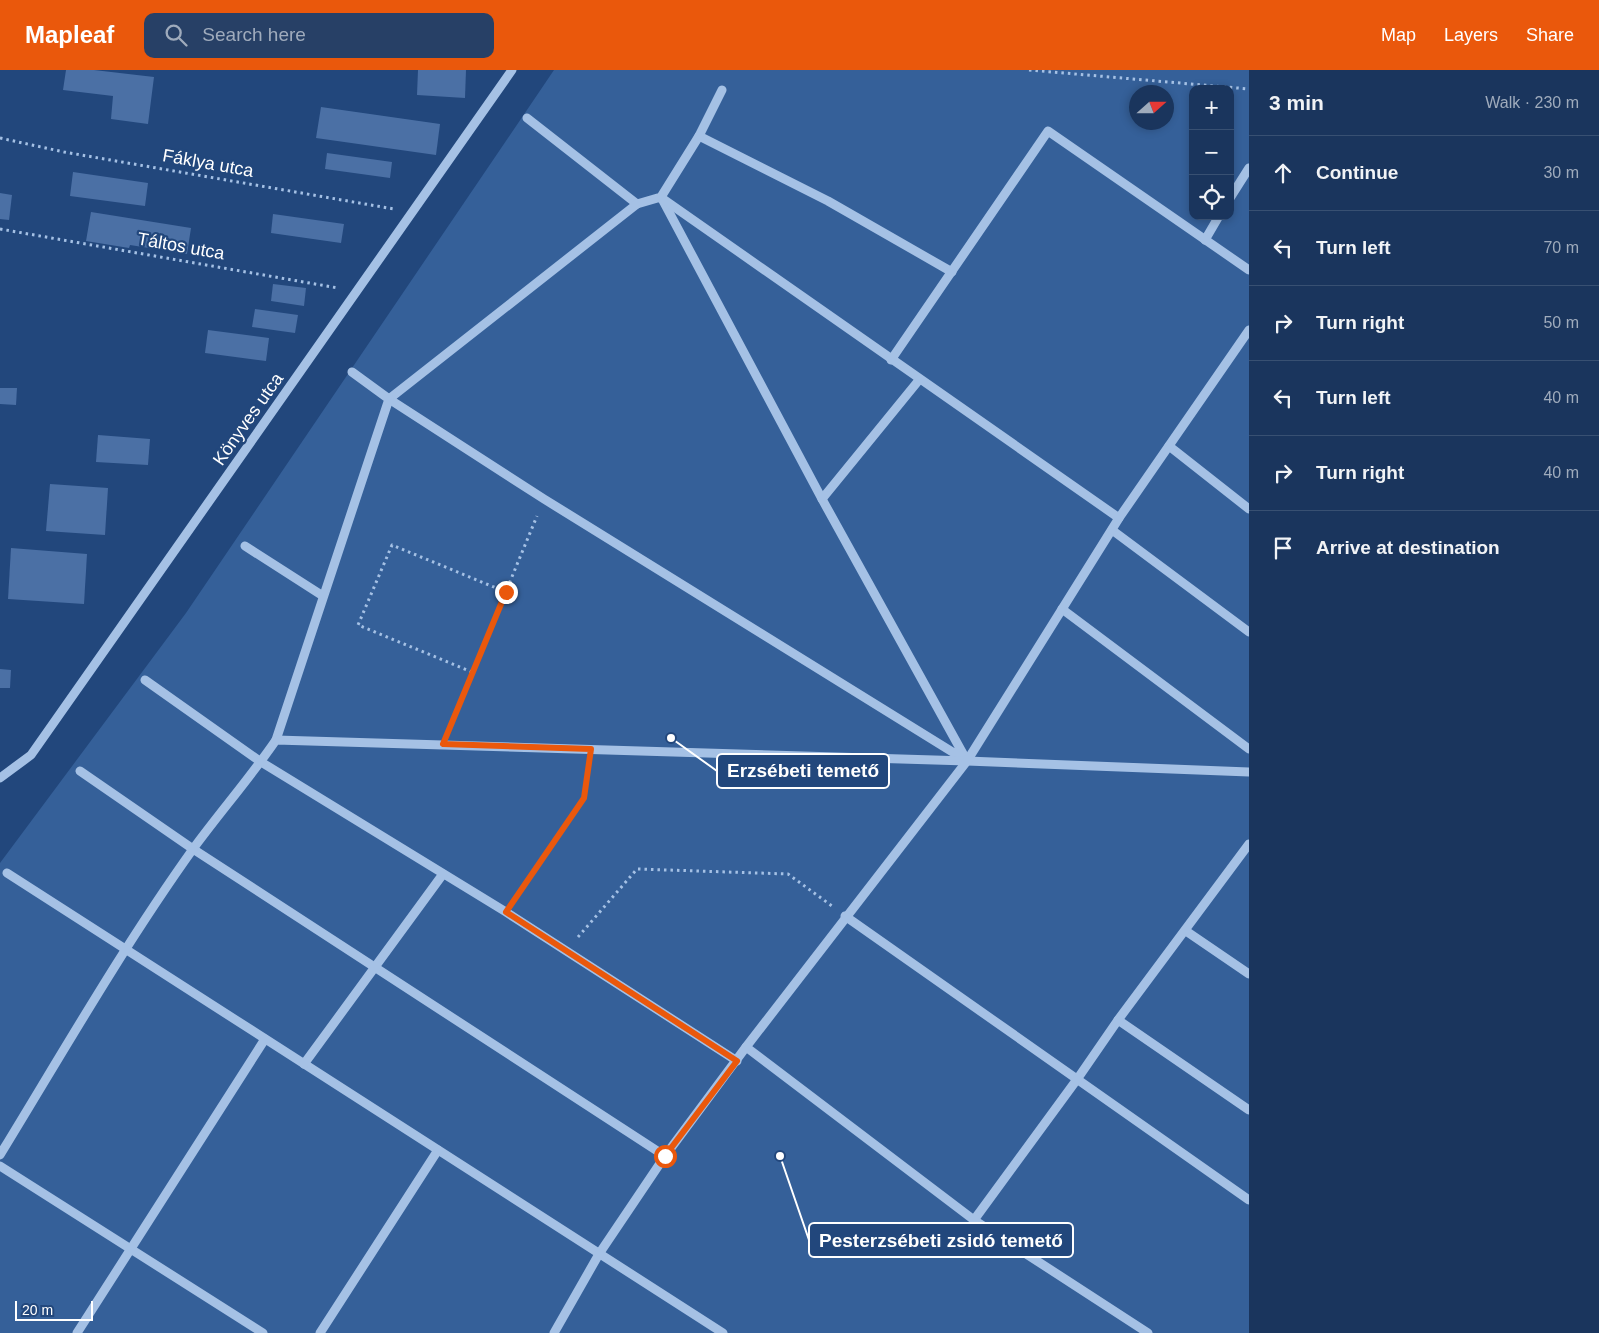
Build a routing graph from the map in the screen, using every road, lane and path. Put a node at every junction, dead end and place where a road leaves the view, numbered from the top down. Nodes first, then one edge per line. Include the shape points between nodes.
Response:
1 (512, 70) edge
2 (1029, 70) edge
3 (722, 90) dead end
4 (1249, 90) edge
5 (527, 118) dead end
6 (699, 136) junction
7 (0, 138) edge
8 (1249, 168) edge
9 (1234, 192) edge
10 (661, 197) junction
11 (638, 204) junction
12 (412, 211) junction
13 (1217, 220) edge
14 (0, 229) edge
15 (1205, 240) junction
16 (1249, 270) edge
17 (952, 272) junction
18 (358, 291) junction
19 (1249, 330) edge
20 (891, 360) junction
21 (352, 372) dead end
22 (919, 380) junction
23 (389, 399) junction
24 (1169, 446) junction
25 (544, 499) junction
26 (822, 499) junction
27 (1249, 509) edge
28 (1119, 518) junction
29 (1112, 530) junction
30 (244, 546) dead end
31 (506, 592) junction
32 (323, 596) junction
33 (1062, 609) junction
34 (1249, 632) edge
35 (472, 672) junction
36 (145, 680) dead end
37 (276, 740) junction
38 (443, 744) junction
39 (591, 749) junction
40 (1249, 749) edge
41 (967, 761) junction
42 (261, 762) junction
43 (80, 771) dead end
44 (1249, 772) edge
45 (0, 778) edge
46 (1249, 844) edge
47 (193, 850) junction
48 (8, 873) dead end
49 (443, 874) junction
50 (506, 912) junction
51 (845, 916) junction
52 (1186, 930) junction
53 (126, 950) junction
54 (566, 951) junction
55 (373, 967) junction
56 (1249, 974) edge
57 (1118, 1020) junction
58 (265, 1039) junction
59 (746, 1046) junction
60 (737, 1061) junction
61 (304, 1064) junction
62 (1078, 1078) junction
63 (1249, 1110) edge
64 (438, 1150) junction
65 (0, 1155) edge
66 (665, 1156) junction
67 (0, 1166) edge
68 (1249, 1200) edge
69 (974, 1220) junction
70 (131, 1249) junction
71 (599, 1254) junction
72 (78, 1333) edge
73 (263, 1333) edge
74 (320, 1333) edge
75 (554, 1333) edge
76 (723, 1333) edge
77 (1148, 1333) edge

1 - 12 street, Könyves utca
2 - 4 path
3 - 6 street
5 - 11 street
6 - 10 street
6 - 17 street via 828,201
7 - 12 path, Fáklya utca via 64,152
8 - 9 street
10 - 11 street
10 - 20 street
10 - 26 street
11 - 23 street
12 - 18 street, Könyves utca
13 - 15 street
14 - 18 path, Táltos utca
15 - 16 street
15 - 17 street via 1048,131
17 - 20 street
18 - 45 street, Könyves utca via 31,755
19 - 24 street
20 - 22 street
21 - 23 street
22 - 26 street
22 - 28 street
23 - 25 street
23 - 32 street
24 - 27 street
24 - 28 street
25 - 31 path
25 - 41 street
26 - 41 street
28 - 29 street
29 - 33 street
29 - 34 street
30 - 32 street
31 - 35 path
31 - 35 path via 392,545 388,554 358,625
32 - 37 street
33 - 40 street
33 - 41 street
35 - 38 path
36 - 42 street
37 - 38 street
37 - 42 street
38 - 39 street
39 - 41 street
39 - 50 path via 584,798
41 - 44 street
41 - 51 street
42 - 47 street
42 - 49 street
43 - 47 street
46 - 52 street
47 - 53 street
47 - 55 street
48 - 53 street
49 - 50 street
49 - 55 street
50 - 54 street
51 - 54 path via 788,874 637,869
51 - 59 street
51 - 62 street
52 - 56 street
52 - 57 street
53 - 58 street
53 - 65 street
54 - 60 street
55 - 61 street
55 - 66 street
57 - 62 street
57 - 63 street
58 - 61 street
58 - 70 street
59 - 60 street
59 - 69 street
60 - 66 street
61 - 64 street
62 - 68 street
62 - 69 street
64 - 71 street
64 - 74 street
66 - 71 street
67 - 70 street
69 - 77 street
70 - 72 street
70 - 73 street
71 - 75 street
71 - 76 street

